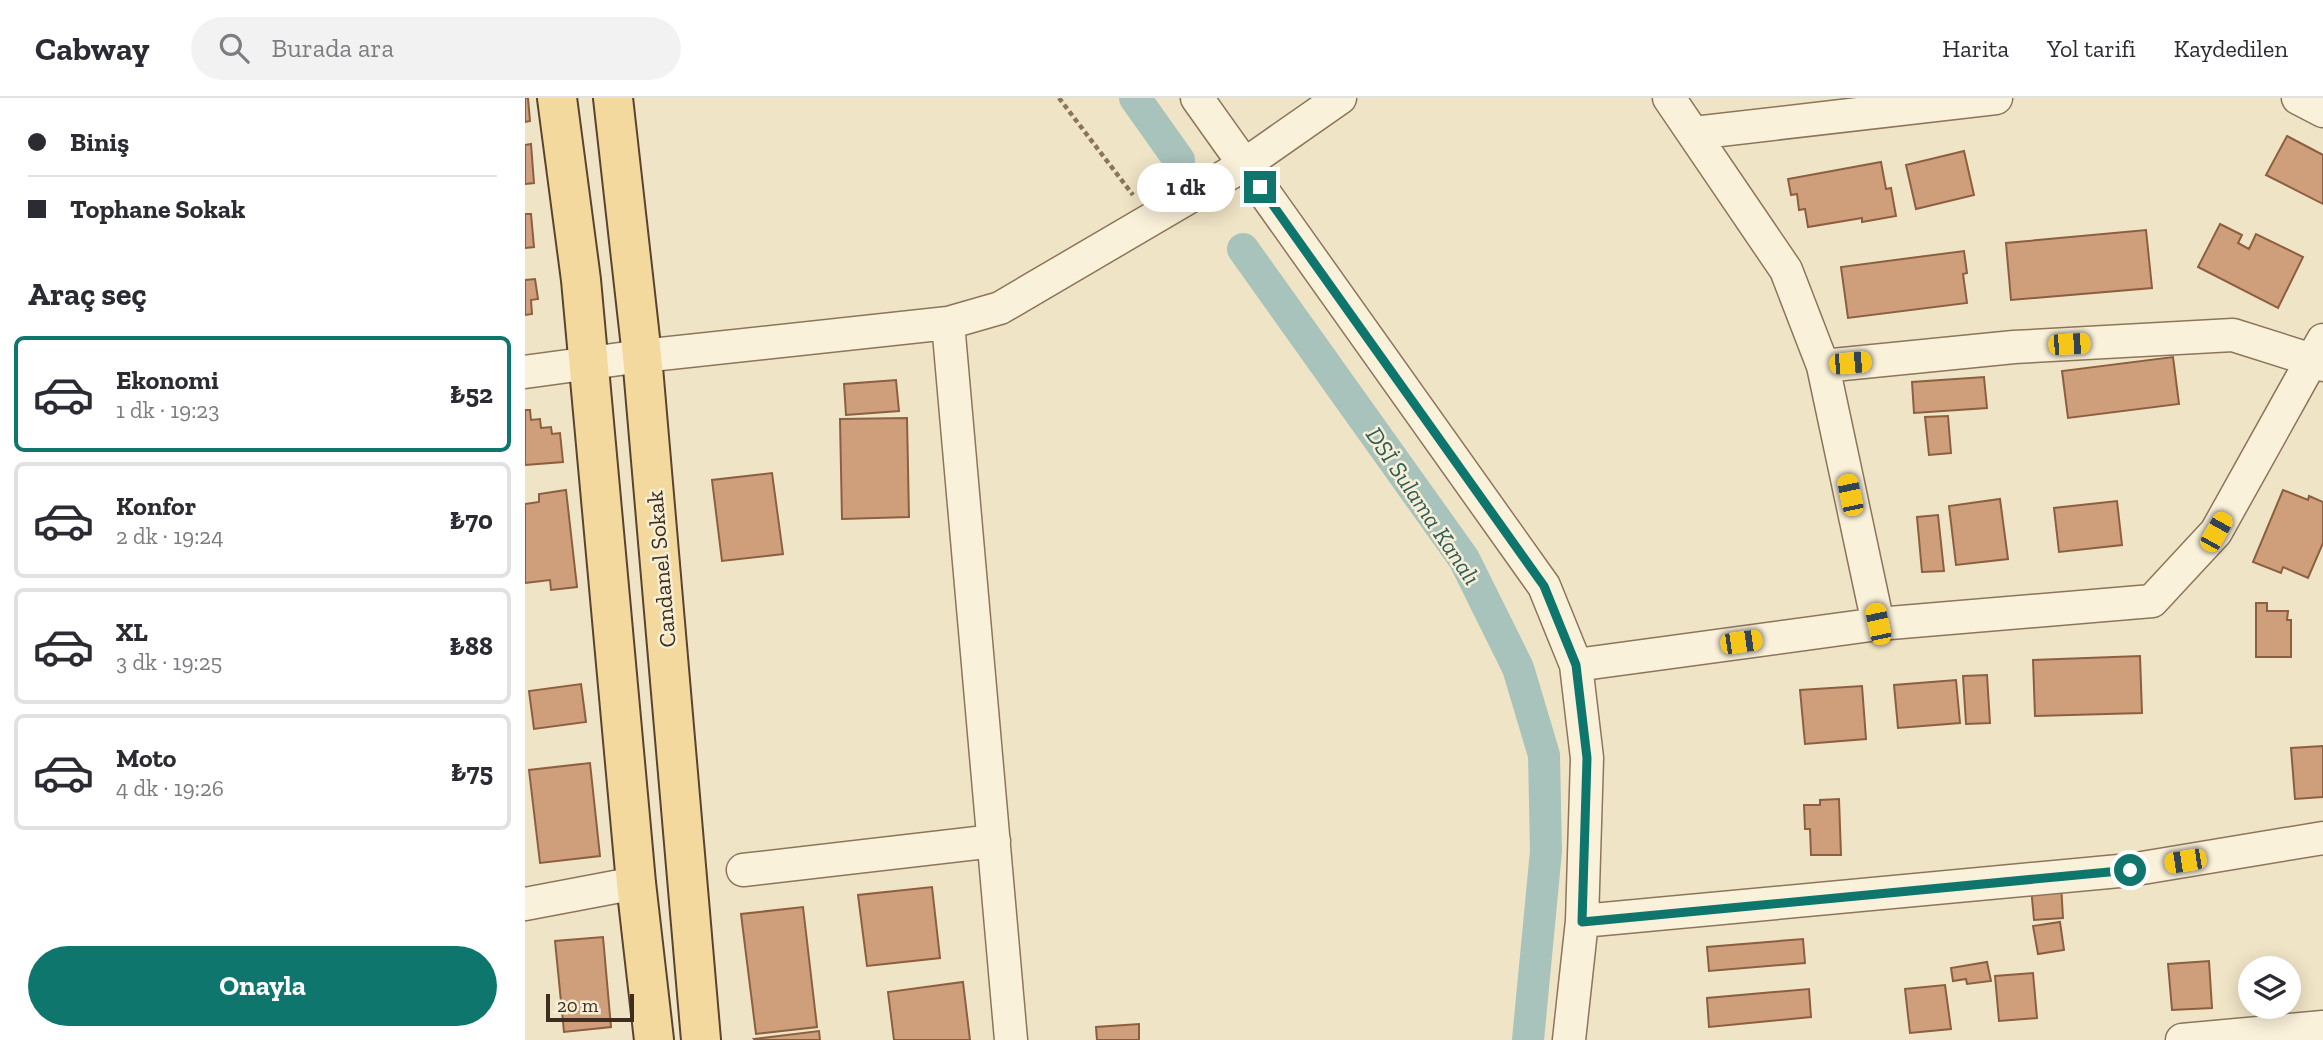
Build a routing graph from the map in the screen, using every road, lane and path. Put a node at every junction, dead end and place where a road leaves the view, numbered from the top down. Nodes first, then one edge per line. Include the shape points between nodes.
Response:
1 (557, 98) edge
2 (613, 98) edge
3 (1059, 98) edge
4 (1197, 98) edge
5 (1340, 98) edge
6 (1669, 98) edge
7 (1996, 98) edge
8 (2298, 98) edge
9 (2323, 111) edge
10 (1694, 134) junction
11 (1244, 165) junction
12 (1151, 219) junction
13 (948, 323) junction
14 (2319, 355) edge
15 (642, 356) junction
16 (589, 363) junction
17 (1823, 366) junction
18 (525, 372) edge
19 (1878, 624) junction
20 (1576, 665) junction
21 (2323, 838) edge
22 (994, 841) junction
23 (743, 870) dead end
24 (636, 883) junction
25 (525, 904) edge
26 (1582, 922) junction
27 (2323, 1027) edge
28 (654, 1040) edge
29 (701, 1040) edge
30 (1011, 1040) edge
31 (1569, 1040) edge
32 (2182, 1040) edge

1 - 16 main road
2 - 15 main road, Candanel Sokak
3 - 12 path
4 - 11 street
5 - 11 street
6 - 10 street
7 - 10 street
8 - 9 street
10 - 17 street via 1786,270
11 - 12 street
11 - 20 street via 1544,586
12 - 13 street via 1000,308
13 - 15 street
13 - 22 street
14 - 17 street via 2232,335 2014,347
14 - 19 street via 2216,532 2152,601
15 - 16 street
15 - 29 main road, Candanel Sokak
16 - 18 street
16 - 24 main road
17 - 19 street
19 - 20 street
20 - 26 street via 1587,758
21 - 26 street via 2130,870
22 - 23 street
22 - 30 street
24 - 25 street
24 - 28 main road
26 - 31 street
27 - 32 street

